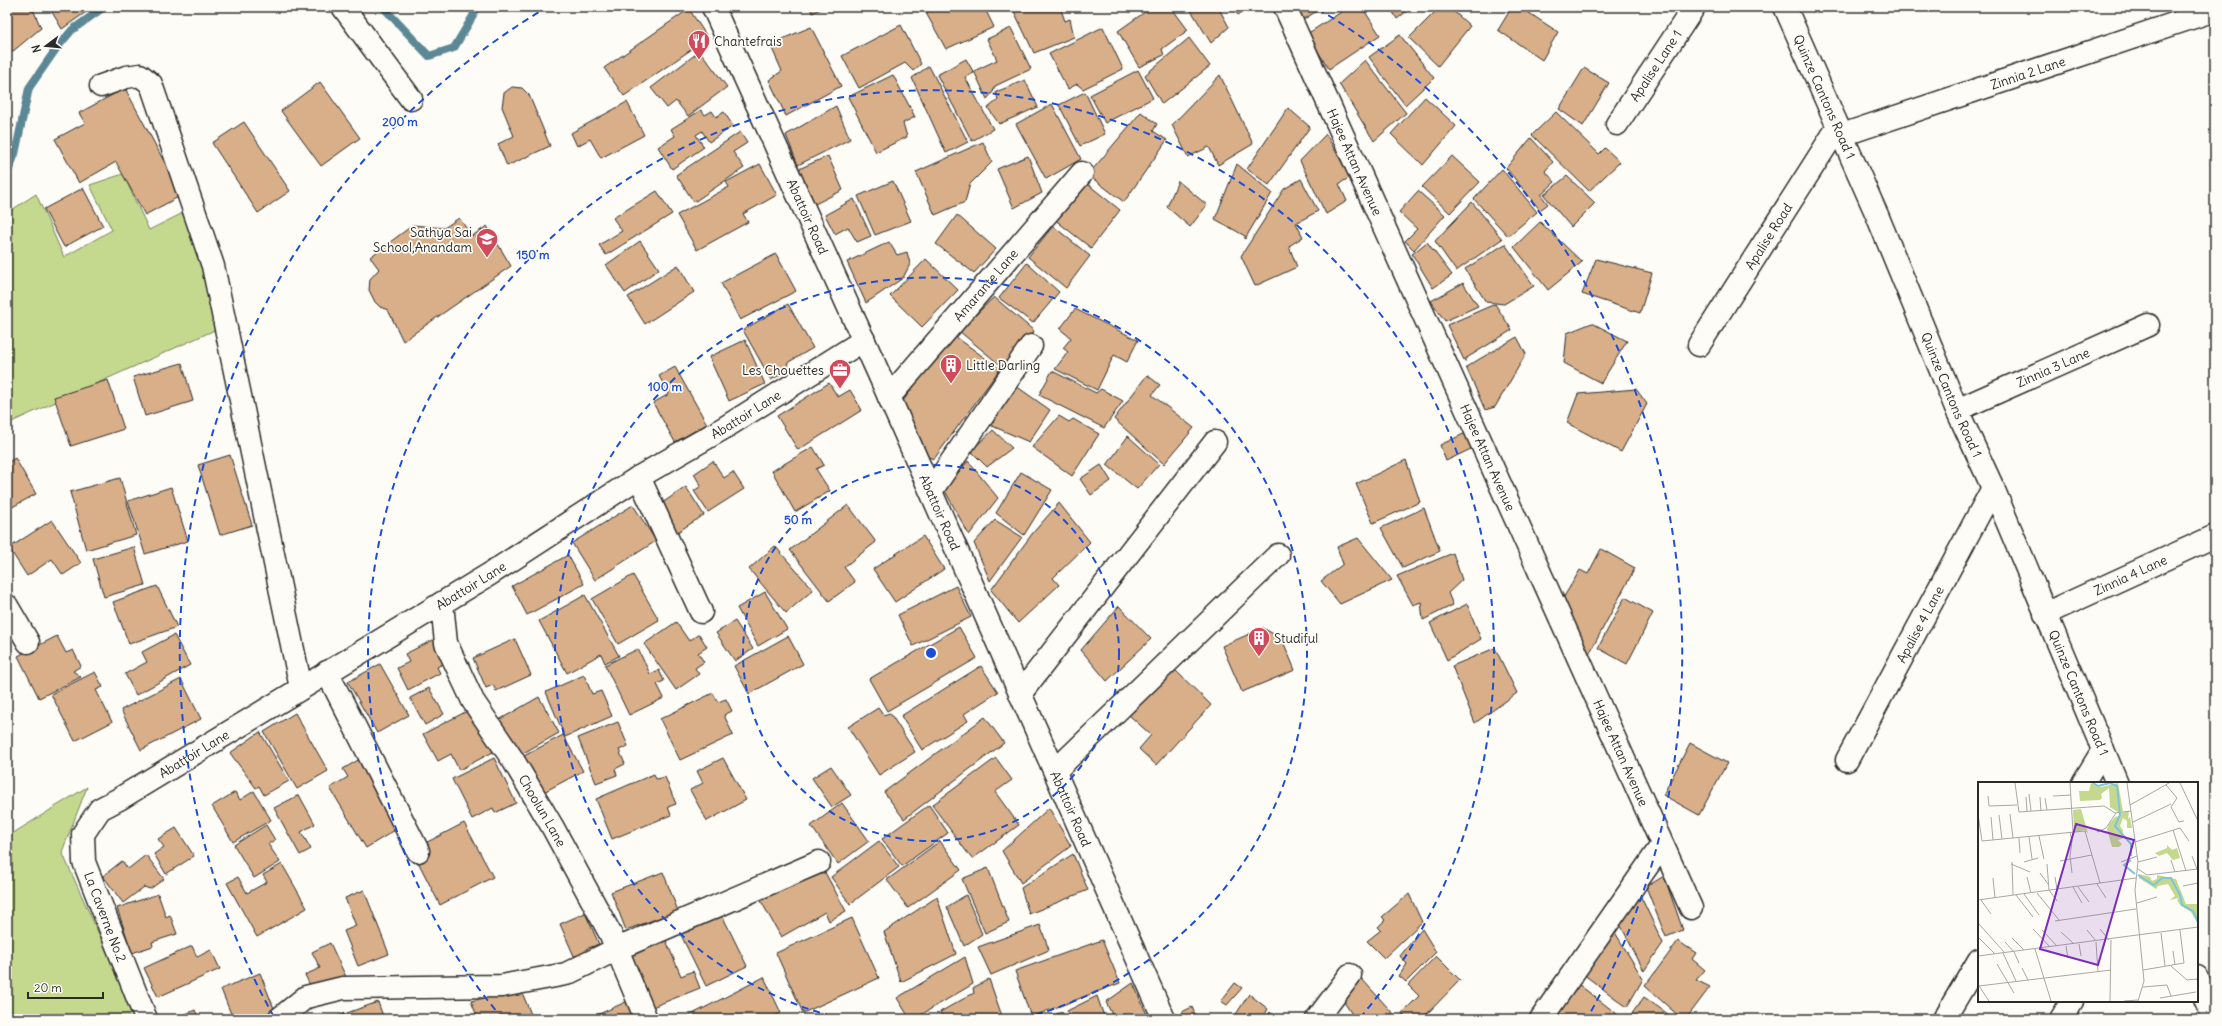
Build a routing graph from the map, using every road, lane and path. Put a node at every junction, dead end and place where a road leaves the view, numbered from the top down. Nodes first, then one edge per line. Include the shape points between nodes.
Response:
1 (343, 7) edge
2 (713, 7) edge
3 (1285, 7) edge
4 (1694, 7) edge
5 (1785, 7) edge
6 (2215, 10) edge
7 (101, 86) dead end
8 (412, 99) dead end
9 (1618, 124) dead end
10 (1840, 131) junction
11 (1082, 173) dead end
12 (2148, 325) dead end
13 (864, 340) junction
14 (1699, 345) dead end
15 (1031, 346) dead end
16 (889, 397) junction
17 (1957, 410) junction
18 (1215, 442) dead end
19 (639, 477) junction
20 (1993, 488) junction
21 (931, 491) junction
22 (2215, 536) edge
23 (1278, 555) dead end
24 (442, 603) junction
25 (7, 606) edge
26 (701, 612) dead end
27 (2045, 614) junction
28 (28, 642) dead end
29 (327, 672) junction
30 (301, 688) junction
31 (1020, 694) junction
32 (2103, 750) junction
33 (1847, 760) dead end
34 (1054, 771) junction
35 (2084, 782) edge
36 (2117, 782) edge
37 (83, 834) joint
38 (1662, 845) junction
39 (418, 851) dead end
40 (819, 862) dead end
41 (1691, 908) dead end
42 (617, 949) junction
43 (1978, 962) edge
44 (1350, 975) dead end
45 (2198, 979) edge
46 (2071, 1002) edge
47 (146, 1019) edge
48 (278, 1019) edge
49 (646, 1019) edge
50 (1164, 1019) edge
51 (1317, 1019) edge
52 (1541, 1019) edge
53 (1944, 1019) edge
54 (2061, 1019) edge
55 (2214, 1019) edge

1 - 8 street
2 - 13 street, Abattoir Road
3 - 38 street, Hajee Attan Avenue
4 - 9 street, Apalise Lane 1
5 - 10 street, Quinze Cantons Road 1
6 - 10 street, Zinnia 2 Lane
7 - 30 street via 140,75 151,84 213,266
10 - 14 street, Apalise Road
10 - 17 street, Quinze Cantons Road 1
11 - 16 street, Amarante Lane
12 - 17 street, Zinnia 3 Lane
13 - 16 street, Abattoir Road
13 - 19 street, Abattoir Lane via 724,428
15 - 21 street
16 - 21 street, Abattoir Road
17 - 20 street, Quinze Cantons Road 1
18 - 31 street
19 - 24 street, Abattoir Lane
19 - 26 street
20 - 27 street, Quinze Cantons Road 1
20 - 33 street, Apalise 4 Lane
21 - 31 street, Abattoir Road
22 - 27 street, Zinnia 4 Lane
23 - 34 street
24 - 29 street, Abattoir Lane
24 - 42 street, Choolun Lane via 446,643 473,701 513,760 552,826
25 - 28 street
27 - 32 street, Quinze Cantons Road 1
29 - 30 street, Abattoir Lane
29 - 39 street
30 - 37 street, Abattoir Lane via 100,809
31 - 34 street, Abattoir Road
32 - 35 street
32 - 36 street, Quinze Cantons Road 1
34 - 50 street, Abattoir Road
37 - 47 street, La Caverne No.2 via 84,862
38 - 41 street, Hajee Attan Avenue
38 - 52 street
40 - 42 street
42 - 48 street via 566,974 502,986 343,988 306,997
42 - 49 street, Choolun Lane
43 - 53 street
44 - 51 street
45 - 55 street
46 - 54 street

